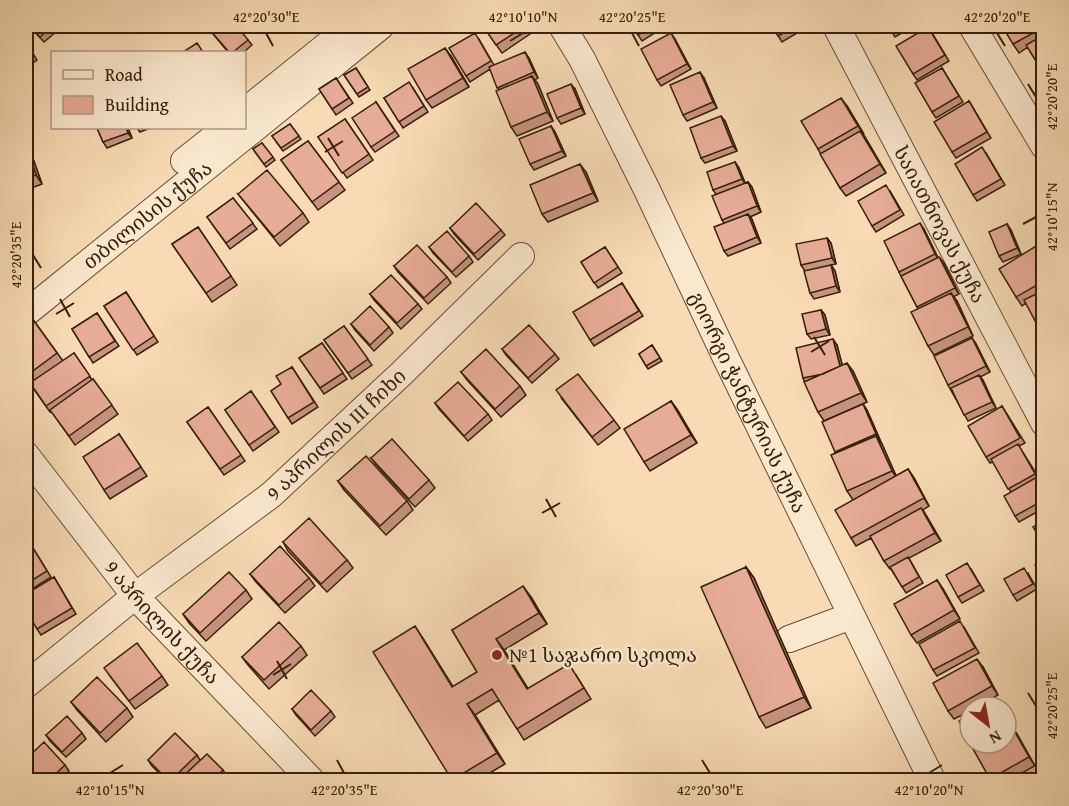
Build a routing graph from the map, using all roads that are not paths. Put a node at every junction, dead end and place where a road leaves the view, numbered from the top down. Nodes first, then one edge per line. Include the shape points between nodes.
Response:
1 (351, 26) edge
2 (381, 26) edge
3 (562, 26) edge
4 (836, 26) edge
5 (972, 26) edge
6 (246, 110) edge
7 (225, 129) edge
8 (1044, 146) edge
9 (521, 256) dead end
10 (26, 291) edge
11 (26, 313) edge
12 (1044, 423) edge
13 (26, 455) edge
14 (135, 596) junction
15 (850, 616) junction
16 (789, 639) dead end
17 (26, 685) edge
18 (311, 780) edge
19 (932, 780) edge

1 - 6 street
2 - 11 street, თბილისის ქუჩა
3 - 15 street, გიორგი ჭანტურიას ქუჩა via 647,190
4 - 12 street, საიათნოვას ქუჩა
5 - 8 street
7 - 10 street, თბილისის ქუჩა
9 - 14 street, 9 აპრილის III ჩიხი via 271,495
13 - 14 street, 9 აპრილის ქუჩა
14 - 17 street, 9 აპრილის III ჩიხი
14 - 18 street, 9 აპრილის ქუჩა
15 - 16 street
15 - 19 street, გიორგი ჭანტურიას ქუჩა

